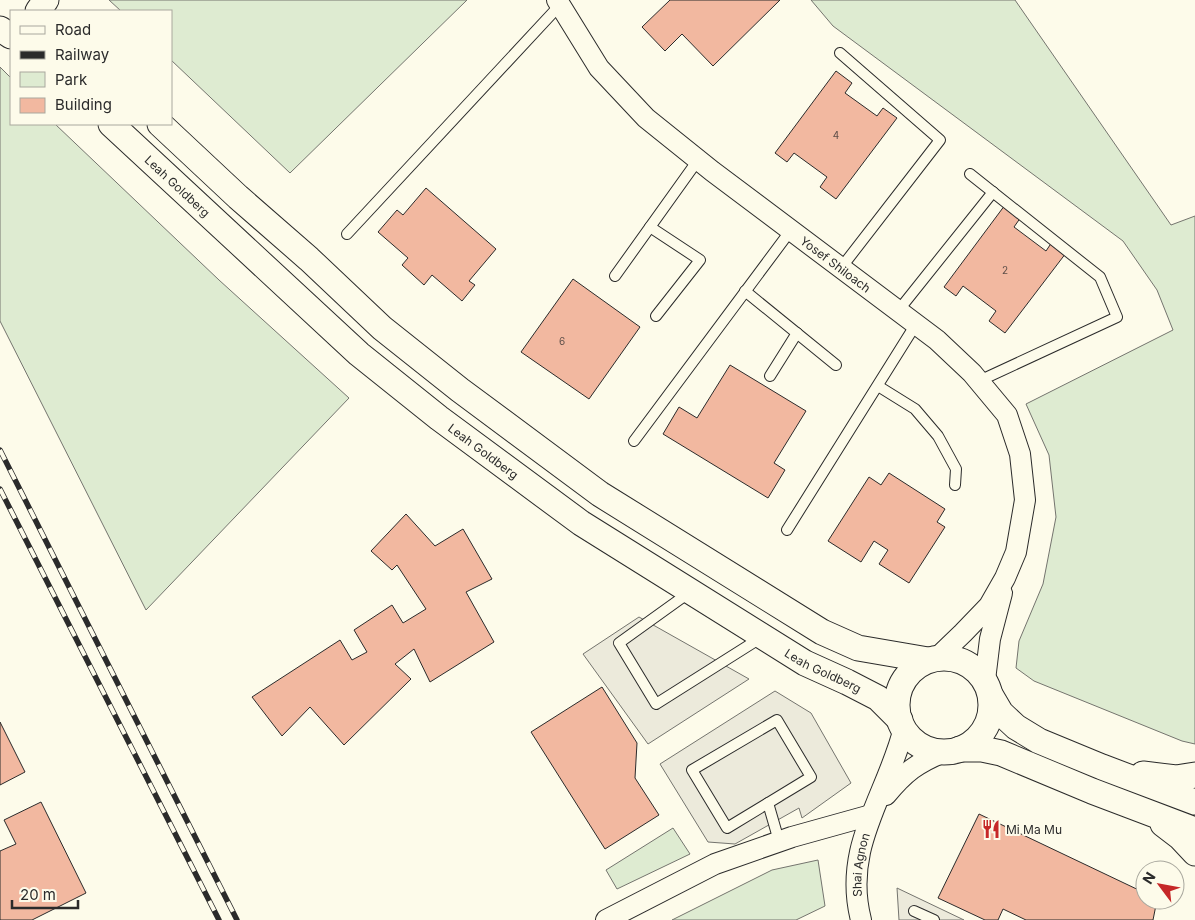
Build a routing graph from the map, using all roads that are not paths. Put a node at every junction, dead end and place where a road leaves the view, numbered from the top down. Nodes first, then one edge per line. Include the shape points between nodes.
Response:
1 (558, 3) edge
2 (840, 54) dead end
3 (112, 125) edge
4 (161, 125) edge
5 (698, 160) junction
6 (970, 174) dead end
7 (993, 192) junction
8 (650, 227) junction
9 (791, 230) junction
10 (347, 234) dead end
11 (841, 268) junction
12 (615, 276) dead end
13 (745, 291) junction
14 (898, 311) junction
15 (656, 316) dead end
16 (916, 324) junction
17 (797, 333) junction
18 (836, 365) dead end
19 (770, 376) dead end
20 (979, 382) junction
21 (878, 386) junction
22 (634, 440) dead end
23 (954, 485) dead end
24 (787, 530) dead end
25 (1009, 569) junction
26 (691, 592) junction
27 (763, 636) junction
28 (932, 659) junction
29 (988, 688) junction
30 (902, 724) junction
31 (952, 750) junction
32 (1102, 767) junction
33 (1195, 776) edge
34 (1195, 802) edge
35 (768, 803) junction
36 (872, 812) junction
37 (1147, 812) junction
38 (1195, 830) edge
39 (779, 841) junction
40 (1195, 853) edge
41 (914, 911) dead end
42 (931, 919) edge
43 (606, 920) edge
44 (862, 920) edge

1 - 5 street, Yosef Shiloach via 600,68 646,118
1 - 10 lane
2 - 11 lane via 940,140
3 - 26 street, Leah Goldberg via 359,354 438,418 581,523
4 - 28 street via 382,328 600,494 822,632 858,648
5 - 8 lane
5 - 9 street, Yosef Shiloach
6 - 7 lane
7 - 14 lane
7 - 20 lane via 1100,277 1117,317
8 - 12 lane
8 - 15 lane via 700,260
9 - 11 street, Yosef Shiloach
9 - 13 lane
11 - 14 street, Yosef Shiloach
13 - 17 lane
13 - 22 lane
14 - 16 street, Yosef Shiloach
16 - 20 street, Yosef Shiloach
16 - 21 lane
17 - 18 lane
17 - 19 lane
20 - 25 street, Yosef Shiloach via 1008,415 1020,454 1025,500 1016,550
21 - 23 lane via 915,409 938,436 956,469
21 - 24 lane
25 - 28 street via 989,606
25 - 29 street via 990,639
26 - 27 street, Leah Goldberg
26 - 27 lane via 618,643 656,704
27 - 30 street, Leah Goldberg via 805,663 878,698
28 - 29 street via 960,660 974,668
28 - 30 street via 914,668 900,688 897,704
29 - 31 street via 991,713 985,728 974,741
29 - 32 street via 1001,713 1016,727 1039,741
30 - 31 street via 914,741 928,749
30 - 36 street, Shai Agnon via 900,745
31 - 36 street, Shai Agnon via 921,762 906,772
31 - 37 street via 982,749 1001,753
32 - 33 street via 1176,778
32 - 34 street
35 - 35 lane via 811,777 777,720 692,770 726,828
35 - 39 lane
36 - 39 street
36 - 44 street, Shai Agnon via 863,836 856,881
37 - 38 street
37 - 40 street
39 - 43 street via 714,864
41 - 42 lane

